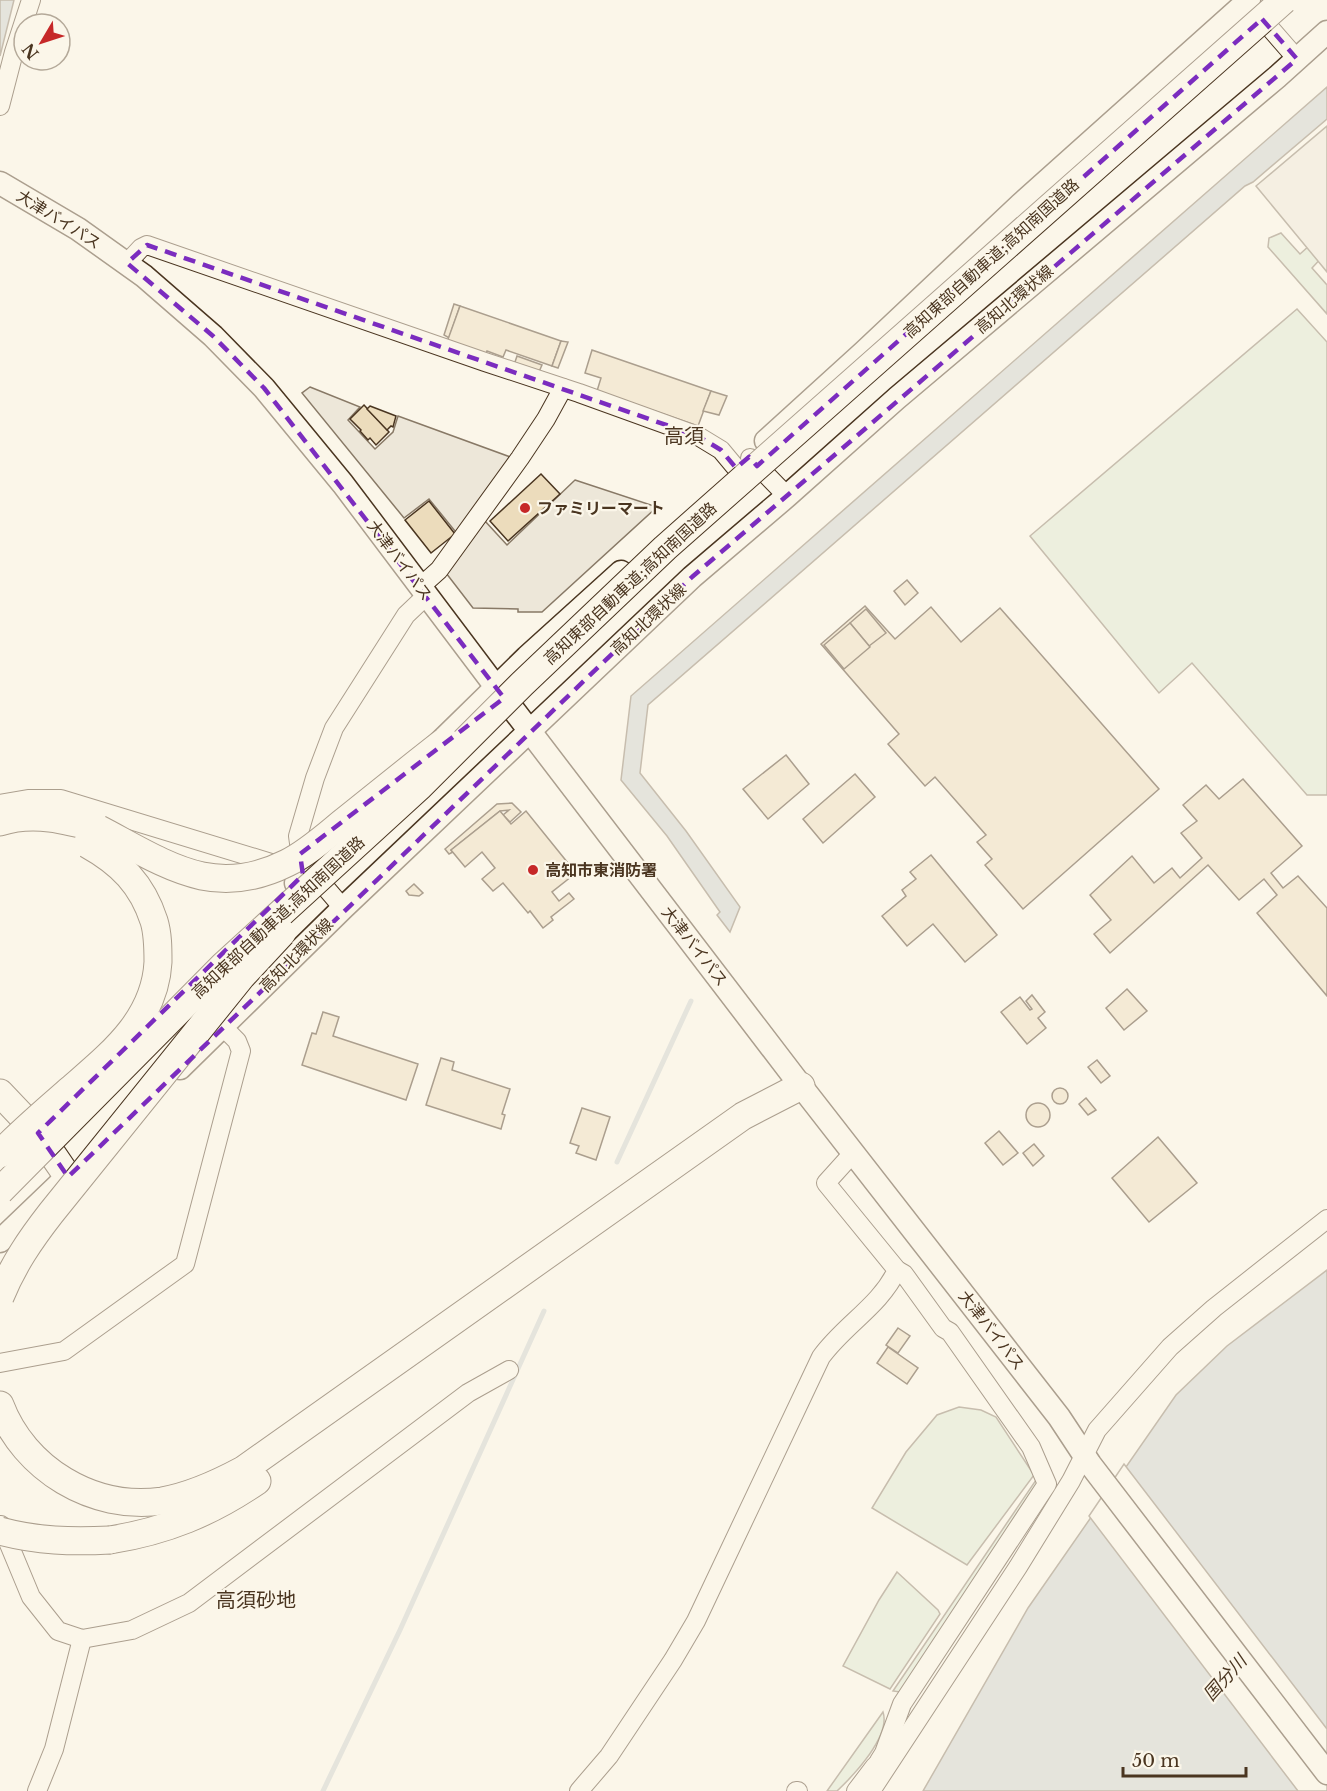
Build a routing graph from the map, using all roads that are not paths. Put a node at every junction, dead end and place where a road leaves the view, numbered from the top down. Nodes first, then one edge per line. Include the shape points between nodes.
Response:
1 (31, 0) edge
2 (1284, 0) edge
3 (1248, 1) edge
4 (1327, 32) edge
5 (1297, 59) junction
6 (0, 106) edge
7 (0, 183) edge
8 (127, 263) junction
9 (563, 388) junction
10 (742, 462) junction
11 (787, 496) junction
12 (423, 591) junction
13 (509, 686) junction
14 (530, 732) junction
15 (420, 786) junction
16 (0, 804) edge
17 (0, 822) edge
18 (93, 837) junction
19 (0, 840) edge
20 (303, 875) junction
21 (344, 908) junction
22 (186, 991) junction
23 (223, 1027) junction
24 (801, 1086) junction
25 (0, 1093) edge
26 (0, 1120) edge
27 (21, 1144) edge
28 (854, 1152) junction
29 (0, 1170) edge
30 (68, 1177) junction
31 (0, 1191) edge
32 (1327, 1219) edge
33 (0, 1241) edge
34 (897, 1270) junction
35 (0, 1297) edge
36 (0, 1363) edge
37 (508, 1370) dead end
38 (0, 1405) edge
39 (1086, 1460) junction
40 (0, 1523) edge
41 (0, 1532) edge
42 (82, 1639) junction
43 (883, 1764) junction
44 (1327, 1773) edge
45 (37, 1791) edge
46 (579, 1791) edge
47 (856, 1791) edge
48 (871, 1791) edge

1 - 6 street
2 - 13 highway, 高知東部自動車道;高知南国道路, bridge
3 - 5 street
3 - 10 main road
4 - 5 main road, 高知北環状線
5 - 11 main road, 高知北環状線
7 - 8 main road, 大津バイパス
8 - 9 street via 147,245
8 - 12 main road, 大津バイパス via 213,336 264,388
9 - 10 street via 698,436
9 - 12 street via 513,467
10 - 11 street
10 - 13 main road
11 - 14 main road, 高知北環状線 via 692,577
12 - 13 main road, 大津バイパス
12 - 20 street via 334,728 298,836
13 - 14 main road, 大津バイパス
13 - 15 highway, 高知東部自動車道;高知南国道路, bridge
13 - 18 highway, bridge via 323,839 267,872 224,879 203,876
13 - 20 main road
14 - 21 main road, 高知北環状線
14 - 24 main road, 大津バイパス
15 - 31 highway, 高知東部自動車道;高知南国道路, bridge via 223,966
15 - 35 highway, bridge via 242,976 27,1244
16 - 20 street via 61,799
17 - 18 highway via 27,816 50,817
18 - 19 highway via 36,834
18 - 27 highway, bridge via 125,870 149,907 158,950 153,993 130,1032 33,1122
20 - 21 street via 325,887
20 - 22 main road
21 - 23 main road, 高知北環状線
22 - 23 street
22 - 27 main road
23 - 30 main road, 高知北環状線
23 - 36 street via 241,1051 185,1264 64,1351
24 - 28 main road, 大津バイパス
24 - 38 highway via 743,1116 243,1470 214,1485 159,1501 129,1501 76,1488 35,1459 18,1439
24 - 41 highway, bridge via 753,1129 225,1502 198,1516 140,1535 110,1540 49,1540
25 - 27 highway
26 - 27 highway
27 - 29 main road
27 - 30 highway
28 - 34 street via 826,1182
28 - 39 main road, 大津バイパス via 1059,1417
30 - 33 main road, 高知北環状線
32 - 39 street via 1170,1347 1097,1430
34 - 43 street via 957,1341 1031,1448 1047,1484 902,1704
34 - 46 street via 883,1294 821,1357 696,1621 609,1756
37 - 42 street via 468,1393 189,1603 132,1630
39 - 43 street
39 - 44 main road, 大津バイパス
40 - 42 street via 31,1597 58,1631
42 - 45 street via 54,1749
43 - 47 street
43 - 48 street

